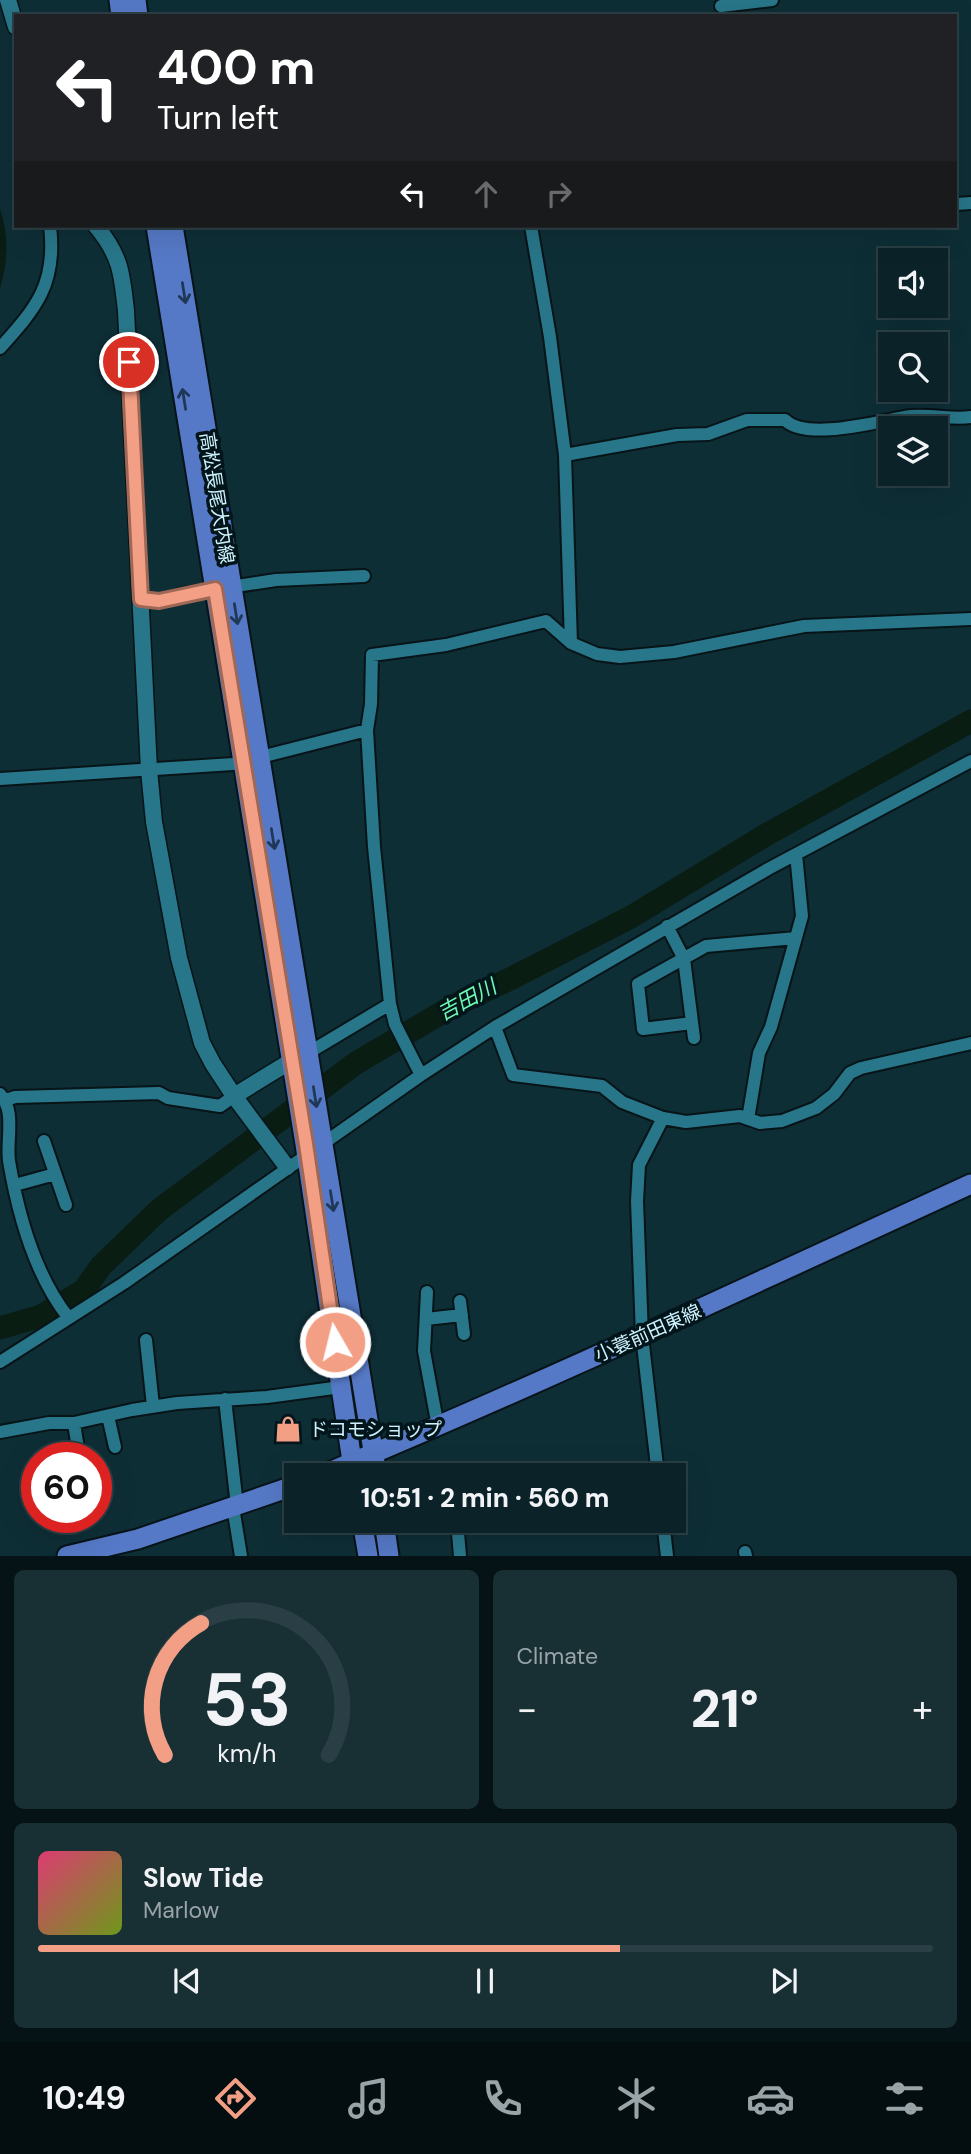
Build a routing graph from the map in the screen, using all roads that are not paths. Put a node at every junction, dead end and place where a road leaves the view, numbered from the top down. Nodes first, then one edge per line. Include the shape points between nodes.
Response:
1 (8, 0) edge
2 (772, 0) edge
3 (721, 7) edge
4 (14, 20) edge
5 (50, 228) edge
6 (98, 228) edge
7 (156, 228) edge
8 (173, 228) edge
9 (531, 228) edge
10 (0, 348) edge
11 (971, 418) edge
12 (565, 455) junction
13 (365, 576) dead end
14 (223, 588) junction
15 (141, 599) junction
16 (971, 618) edge
17 (571, 643) junction
18 (367, 730) junction
19 (251, 760) junction
20 (971, 761) edge
21 (149, 770) junction
22 (0, 779) edge
23 (796, 854) junction
24 (667, 926) junction
25 (796, 938) junction
26 (684, 959) junction
27 (390, 1004) junction
28 (692, 1023) junction
29 (495, 1027) junction
30 (694, 1038) dead end
31 (971, 1043) edge
32 (300, 1061) junction
33 (421, 1075) junction
34 (3, 1097) edge
35 (239, 1102) junction
36 (663, 1118) junction
37 (748, 1119) junction
38 (44, 1140) dead end
39 (314, 1144) junction
40 (284, 1162) junction
41 (55, 1174) junction
42 (971, 1184) edge
43 (15, 1185) junction
44 (66, 1205) dead end
45 (427, 1292) dead end
46 (460, 1301) dead end
47 (65, 1313) junction
48 (462, 1315) junction
49 (426, 1320) junction
50 (464, 1334) dead end
51 (642, 1336) junction
52 (146, 1340) dead end
53 (0, 1362) edge
54 (341, 1387) junction
55 (225, 1399) junction
56 (153, 1406) junction
57 (108, 1416) junction
58 (74, 1423) junction
59 (438, 1427) junction
60 (0, 1432) edge
61 (77, 1442) edge
62 (115, 1447) dead end
63 (374, 1454) junction
64 (352, 1463) edge
65 (361, 1463) edge
66 (375, 1463) edge
67 (657, 1463) edge
68 (284, 1489) edge
69 (235, 1507) junction
70 (364, 1533) edge
71 (385, 1533) edge
72 (458, 1533) edge
73 (664, 1533) edge
74 (118, 1550) edge
75 (67, 1556) edge
76 (241, 1556) edge
77 (368, 1556) edge
78 (388, 1556) edge
79 (460, 1556) edge
80 (667, 1556) edge

1 - 4 street
2 - 3 street
5 - 10 street via 47,279 32,312
6 - 15 street via 121,267 124,289
14 -> 7 main road, 高松長尾大内線
8 -> 14 main road, 高松長尾大内線
9 - 12 street
11 - 12 street via 911,416 824,429 791,426 785,419 747,420 708,434 677,435
12 - 17 street
13 - 14 street via 276,580
14 - 15 street via 159,601
14 - 19 main road, 高松長尾大内線
15 - 21 street
16 - 17 street via 804,626 674,652 620,657
17 - 18 street via 546,621 446,645 372,655
18 - 19 street
18 - 27 street
19 - 21 street
19 - 32 main road, 高松長尾大内線
20 - 23 street
21 - 22 street
21 - 35 street via 177,945 194,1019 212,1064
23 - 24 street
23 - 25 street via 802,916
24 - 26 street
24 - 29 street
25 - 26 street via 706,946
25 - 37 street via 759,1053
26 - 28 street
26 - 28 street via 638,984 643,1029
27 - 32 street
27 - 33 street
28 - 30 street
29 - 33 street
29 - 36 street via 513,1075 602,1086 622,1102
31 - 37 street via 861,1068 850,1073 816,1108 782,1121 760,1124
32 - 35 street
32 - 39 main road, 高松長尾大内線
33 - 39 street
34 - 35 street via 159,1093 220,1106
34 - 43 street
35 - 40 street
36 - 37 street via 686,1122
36 - 51 street via 639,1165
38 - 41 street
39 - 40 street
39 - 54 main road, 高松長尾大内線
39 -> 63 main road, 高松長尾大内線
40 - 47 street via 124,1283
41 - 43 street
41 - 44 street
42 - 51 main road, 小蓑前田東線
43 - 47 street via 32,1251
45 - 49 street
46 - 48 street
47 - 53 street
48 - 49 street
48 - 50 street
49 - 59 street via 424,1351
51 - 59 main road, 小蓑前田東線
51 - 67 street
52 - 56 street
54 - 55 street
54 - 64 main road, 高松長尾大内線
55 - 56 street
55 - 69 street
56 - 57 street
57 - 58 street
57 - 62 street
58 - 60 street
58 - 61 street
59 - 63 main road, 小蓑前田東線
63 - 65 main road, 小蓑前田東線
63 - 66 main road, 高松長尾大内線
68 - 69 main road
69 - 74 main road
69 - 76 street
70 - 77 main road
71 - 78 main road
72 - 79 street
73 - 80 street
74 - 75 main road

